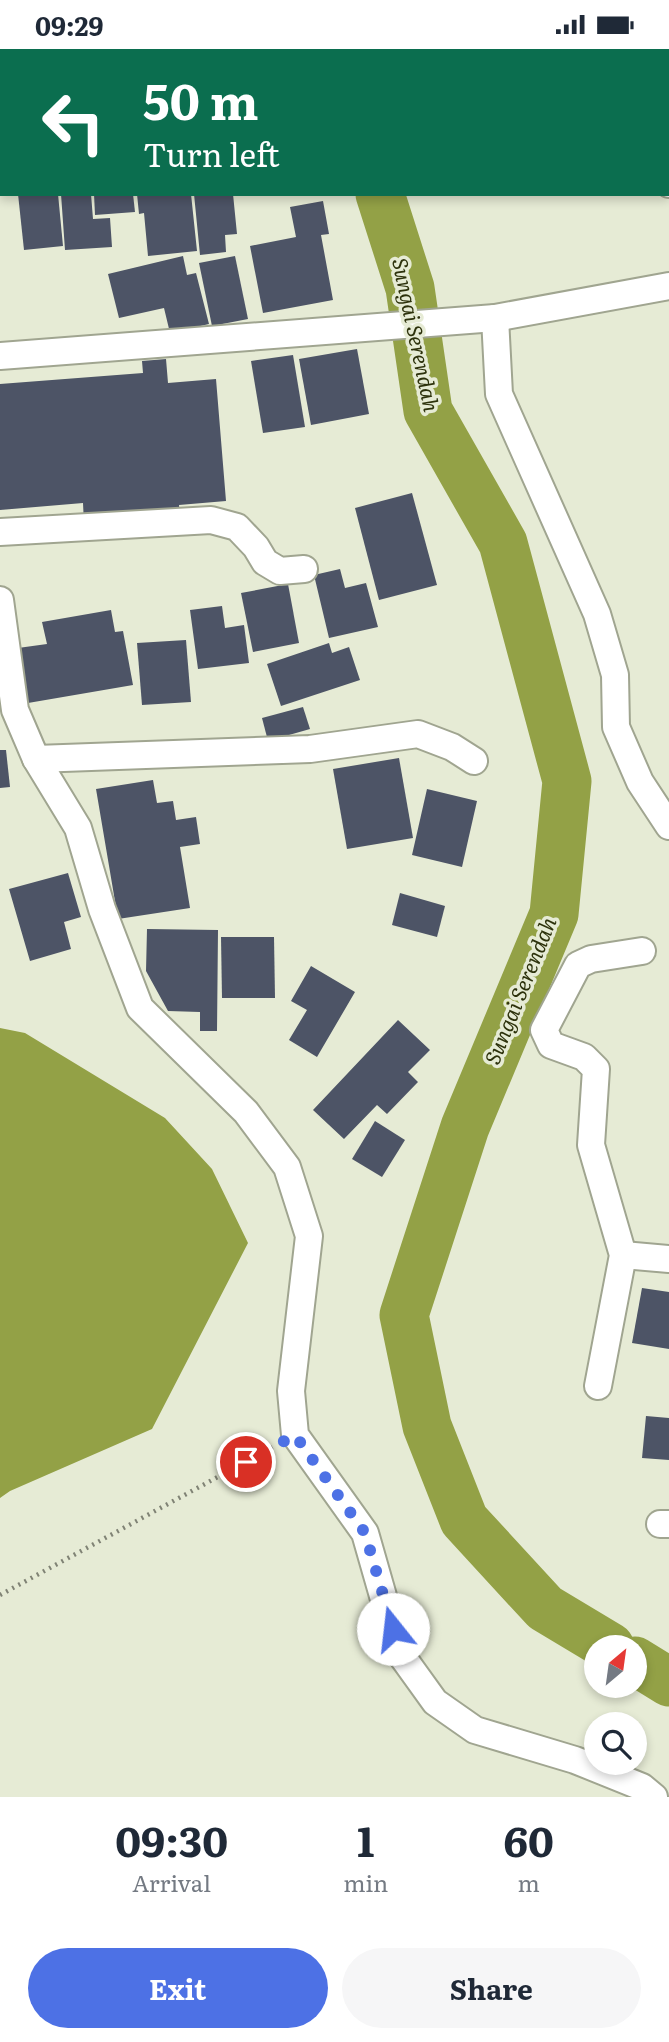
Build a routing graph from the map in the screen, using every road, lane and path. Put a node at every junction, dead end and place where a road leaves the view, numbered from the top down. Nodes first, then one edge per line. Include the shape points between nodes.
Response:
1 (669, 286) edge
2 (495, 318) junction
3 (0, 356) edge
4 (0, 533) edge
5 (304, 569) dead end
6 (0, 600) edge
7 (36, 759) junction
8 (474, 761) dead end
9 (669, 826) edge
10 (642, 951) dead end
11 (623, 1255) junction
12 (669, 1259) edge
13 (598, 1386) dead end
14 (295, 1435) junction
15 (0, 1595) edge
16 (654, 1797) edge

1 - 2 street
2 - 3 street
2 - 9 street via 499,394 597,614 615,675 616,727 640,782
4 - 5 street via 211,520 237,527 265,562 280,571
6 - 7 street via 15,710
7 - 8 street via 310,749 418,734
7 - 14 street via 78,828 102,909 140,1007 246,1112 287,1167 309,1236 291,1391
10 - 11 street via 578,965 544,1030 551,1045 584,1057 596,1069 591,1145
11 - 12 street
11 - 13 street
14 - 15 path
14 - 16 street via 365,1533 399,1653 435,1702 475,1730 575,1760 642,1787

